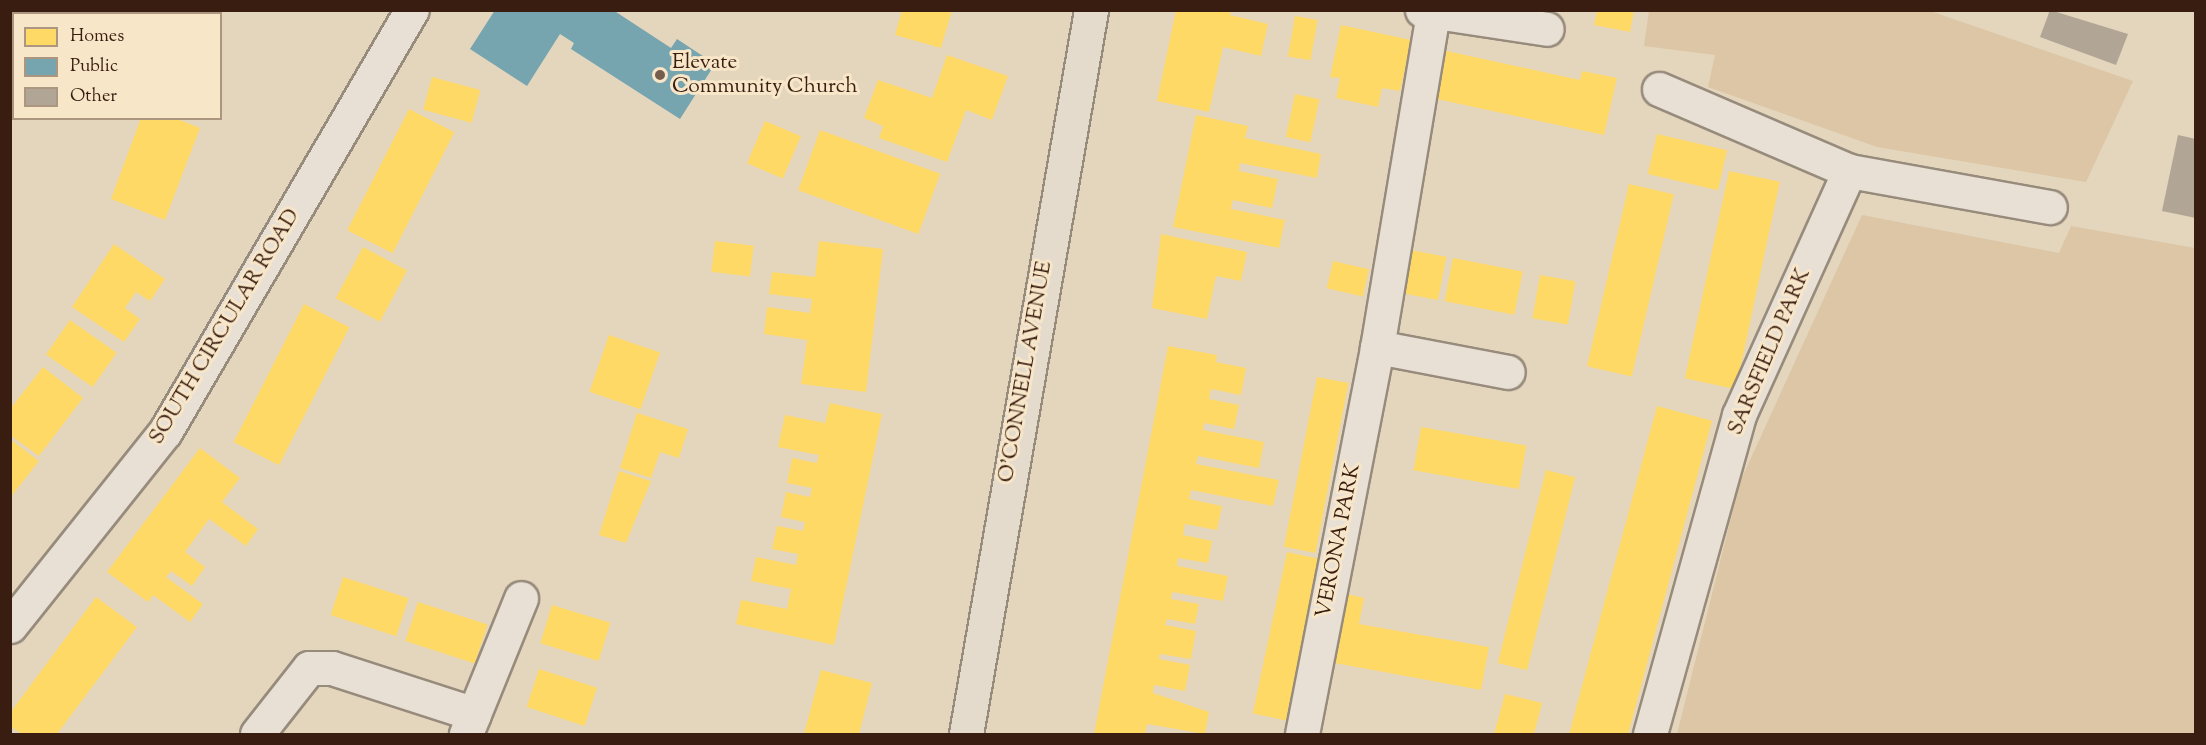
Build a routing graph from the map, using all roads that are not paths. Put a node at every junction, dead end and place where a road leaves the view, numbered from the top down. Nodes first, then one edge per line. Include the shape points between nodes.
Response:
1 (412, 10) edge
2 (1091, 10) edge
3 (1428, 12) edge
4 (1547, 29) dead end
5 (1659, 89) dead end
6 (1849, 171) junction
7 (2050, 207) dead end
8 (1377, 347) junction
9 (1508, 372) dead end
10 (521, 598) dead end
11 (10, 626) edge
12 (470, 724) edge
13 (257, 735) edge
14 (966, 735) edge
15 (1302, 735) edge
16 (1650, 735) edge

1 - 11 street, SOUTH CIRCULAR ROAD via 165,432
2 - 14 main road, O'CONNELL AVENUE
3 - 4 street
3 - 8 street, VERONA PARK
5 - 6 street
6 - 7 street
6 - 16 street, SARSFIELD PARK via 1739,415
8 - 9 street
8 - 15 street, VERONA PARK
10 - 12 street
12 - 13 street via 332,668 309,668

